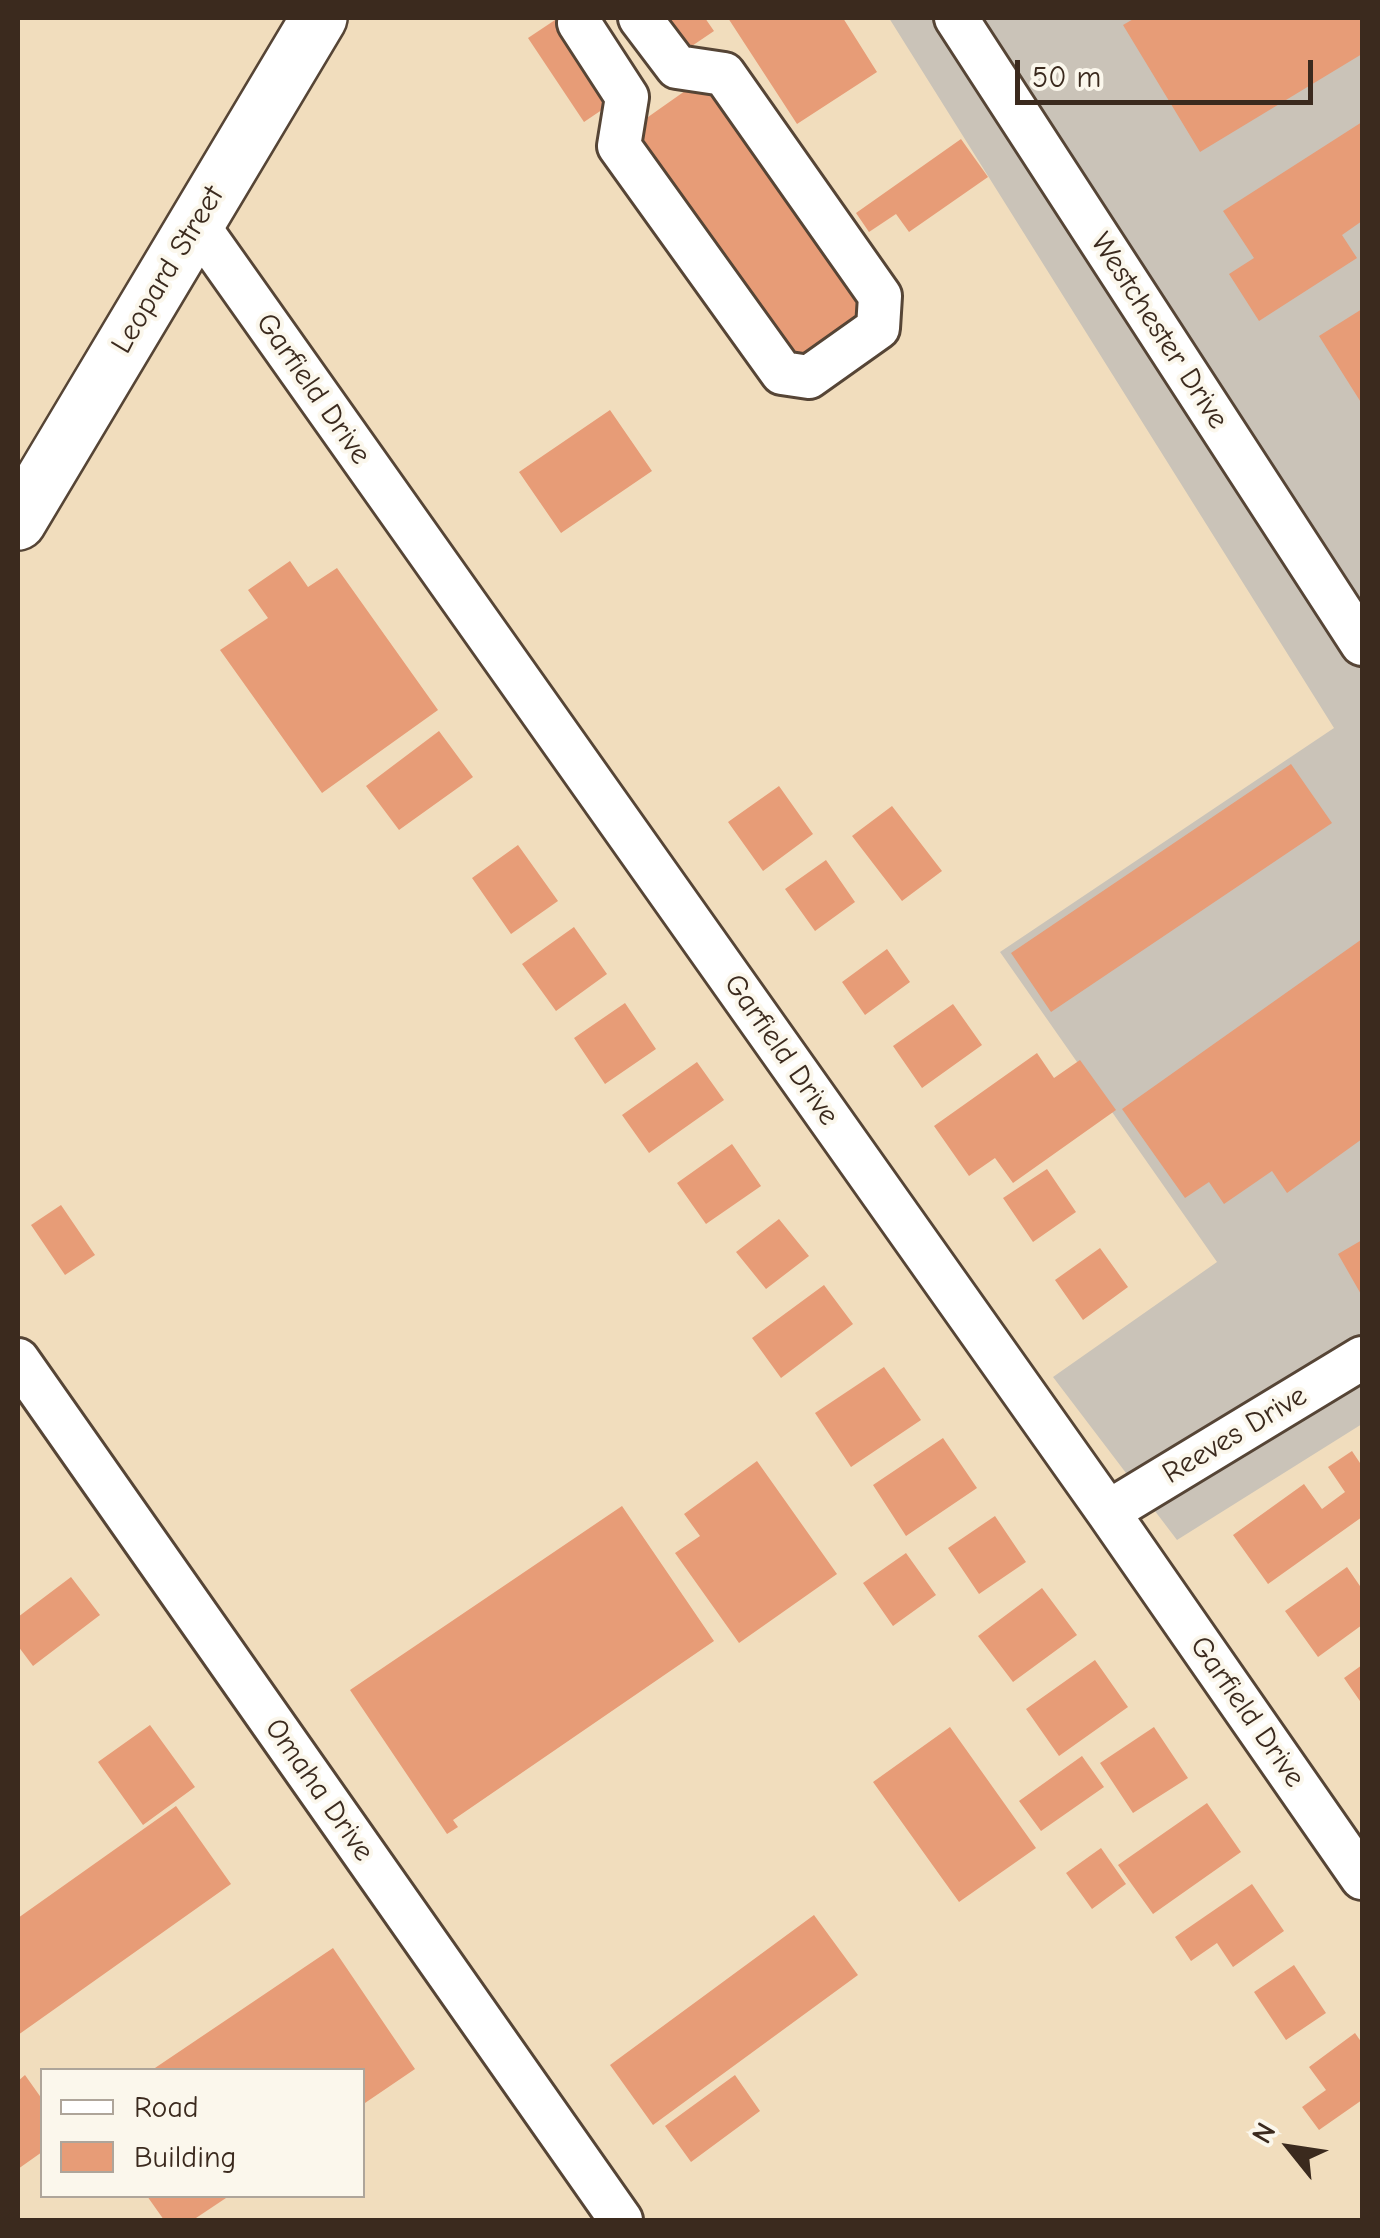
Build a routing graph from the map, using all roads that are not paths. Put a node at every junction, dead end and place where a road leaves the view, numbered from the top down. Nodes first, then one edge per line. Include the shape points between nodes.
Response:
1 (319, 18) edge
2 (640, 18) edge
3 (956, 18) edge
4 (579, 20) edge
5 (196, 224) junction
6 (18, 522) edge
7 (1362, 644) edge
8 (1362, 1358) edge
9 (18, 1360) edge
10 (1108, 1512) junction
11 (1362, 1878) edge
12 (622, 2220) edge

1 - 5 main road, Leopard Street
2 - 4 street via 677,66 724,74 880,296 878,328 809,377 782,373 619,146 627,97
3 - 7 street, Westchester Drive
5 - 6 main road, Leopard Street
5 - 10 street, Garfield Drive
8 - 10 street, Reeves Drive
9 - 12 street, Omaha Drive
10 - 11 street, Garfield Drive

